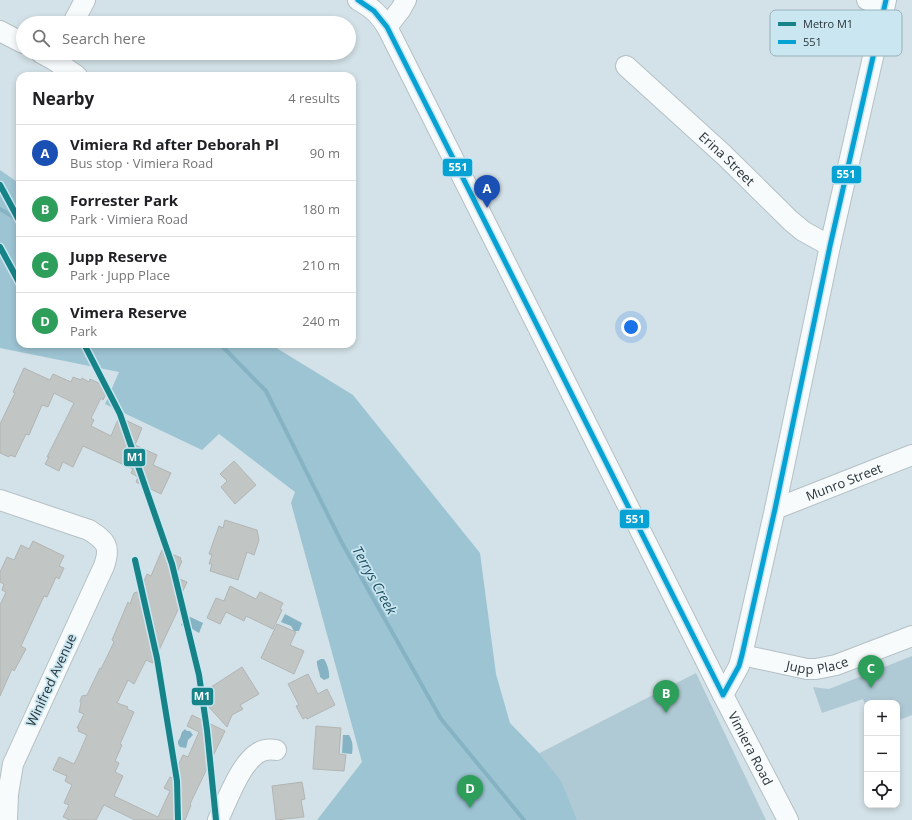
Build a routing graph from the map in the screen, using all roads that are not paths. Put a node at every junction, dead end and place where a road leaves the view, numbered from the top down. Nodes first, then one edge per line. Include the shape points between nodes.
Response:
1 (85, 0) edge
2 (358, 0) edge
3 (406, 0) edge
4 (77, 16) edge
5 (387, 27) junction
6 (0, 31) edge
7 (16, 40) edge
8 (868, 56) edge
9 (57, 60) edge
10 (626, 66) dead end
11 (72, 72) edge
12 (830, 246) junction
13 (912, 455) edge
14 (0, 500) edge
15 (775, 509) junction
16 (912, 636) edge
17 (742, 655) junction
18 (723, 695) junction
19 (276, 750) dead end
20 (7, 820) edge
21 (218, 820) edge
22 (788, 820) edge

1 - 4 street
2 - 5 street, Vimiera Road via 371,7
3 - 5 street
5 - 18 street, Vimiera Road
6 - 7 street
8 - 12 street
9 - 11 street
10 - 12 street, Erina Street via 724,155 790,221
12 - 15 street
13 - 15 street, Munro Street
14 - 20 street, Winifred Avenue via 89,530 100,537 108,550 104,566 13,764
15 - 17 street
16 - 17 street, Jupp Place via 816,669
17 - 18 street via 739,666
18 - 22 street, Vimiera Road
19 - 21 street via 267,749 249,759

